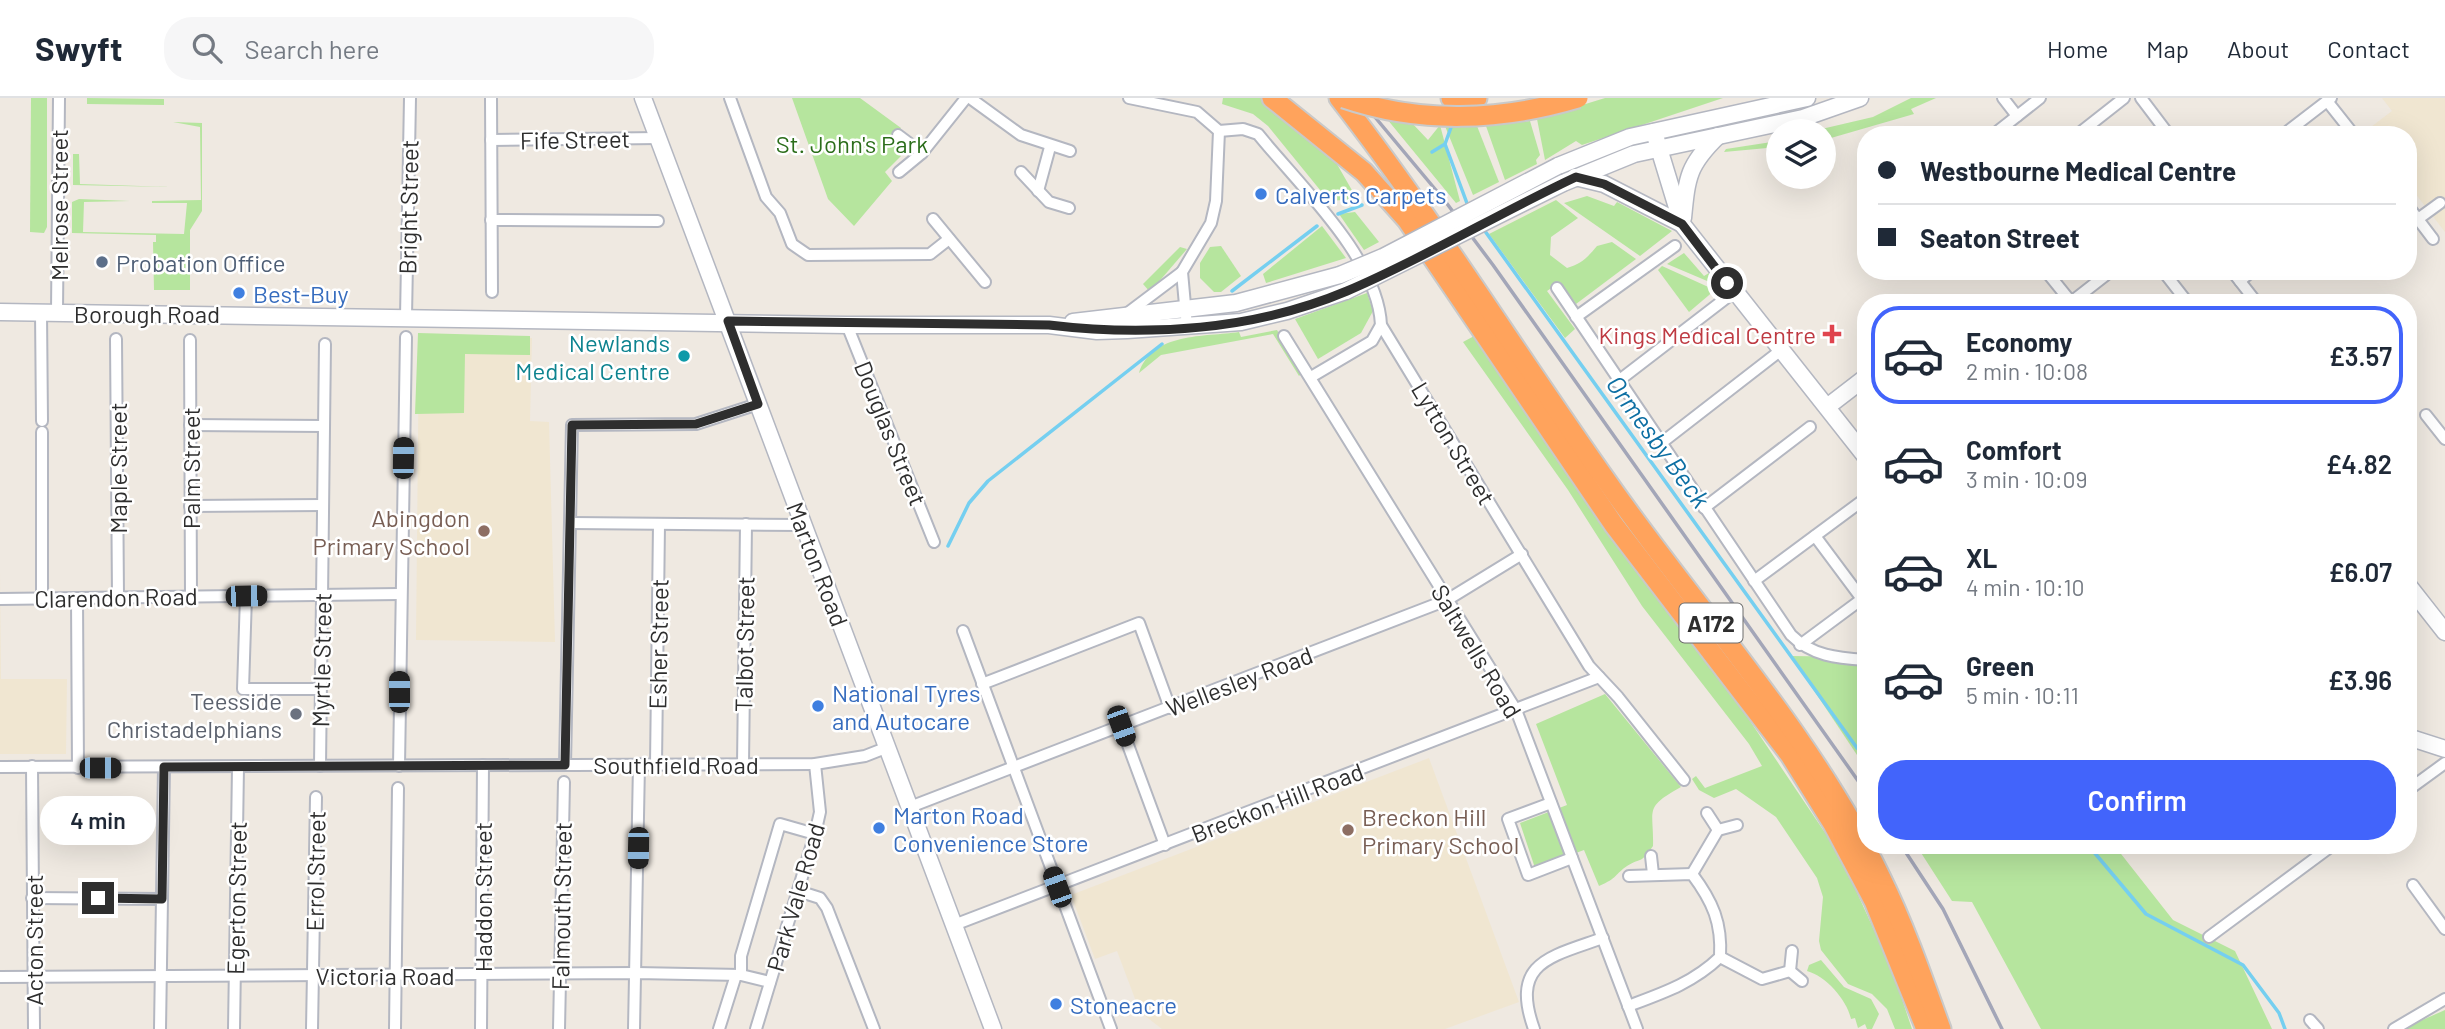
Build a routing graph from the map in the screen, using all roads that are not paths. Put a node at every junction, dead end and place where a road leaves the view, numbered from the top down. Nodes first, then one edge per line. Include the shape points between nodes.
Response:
1 (59, 98) edge
2 (411, 98) edge
3 (491, 98) edge
4 (643, 98) edge
5 (730, 98) edge
6 (968, 98) edge
7 (1129, 98) edge
8 (1272, 98) edge
9 (1341, 98) edge
10 (1451, 98) edge
11 (1477, 98) edge
12 (1578, 98) edge
13 (1807, 98) edge
14 (1860, 98) edge
15 (2003, 98) edge
16 (2040, 98) edge
17 (2124, 98) edge
18 (2141, 98) edge
19 (2329, 99) edge
20 (2017, 116) junction
21 (2004, 126) edge
22 (2088, 126) edge
23 (2162, 126) edge
24 (2294, 126) edge
25 (2348, 126) edge
26 (1219, 131) junction
27 (898, 135) dead end
28 (1719, 135) junction
29 (659, 138) junction
30 (491, 140) junction
31 (1656, 140) junction
32 (1050, 147) junction
33 (1070, 151) dead end
34 (922, 153) junction
35 (899, 172) dead end
36 (1021, 172) dead end
37 (1569, 180) junction
38 (1038, 191) junction
39 (2440, 203) dead end
40 (1069, 208) dead end
41 (933, 219) dead end
42 (2418, 219) joint
43 (491, 220) junction
44 (658, 221) dead end
45 (1682, 224) junction
46 (949, 239) junction
47 (2433, 239) dead end
48 (1675, 246) dead end
49 (1182, 272) junction
50 (2053, 280) edge
51 (2100, 280) edge
52 (2170, 280) edge
53 (2240, 281) edge
54 (985, 282) dead end
55 (1557, 288) dead end
56 (492, 292) dead end
57 (1734, 292) junction
58 (2064, 294) edge
59 (2082, 294) edge
60 (2181, 294) edge
61 (2250, 294) edge
62 (1185, 309) junction
63 (0, 312) edge
64 (40, 312) junction
65 (57, 312) junction
66 (1125, 315) junction
67 (406, 317) junction
68 (1576, 317) junction
69 (728, 321) junction
70 (848, 325) junction
71 (1049, 325) junction
72 (1381, 325) junction
73 (1187, 327) junction
74 (1284, 336) dead end
75 (406, 337) dead end
76 (116, 339) dead end
77 (190, 340) dead end
78 (325, 344) dead end
79 (1780, 351) junction
80 (1311, 377) junction
81 (1617, 382) junction
82 (1857, 384) edge
83 (758, 404) junction
84 (1826, 407) junction
85 (2426, 415) dead end
86 (190, 425) junction
87 (324, 426) junction
88 (1810, 427) dead end
89 (2445, 439) edge
90 (1660, 444) junction
91 (1857, 446) edge
92 (323, 505) junction
93 (1857, 505) edge
94 (190, 506) junction
95 (1704, 508) junction
96 (572, 523) junction
97 (659, 524) junction
98 (746, 524) junction
99 (803, 525) junction
100 (1815, 536) junction
101 (934, 542) dead end
102 (1522, 554) junction
103 (1754, 581) junction
104 (1857, 592) edge
105 (400, 594) junction
106 (322, 595) junction
107 (2417, 595) edge
108 (191, 596) junction
109 (246, 596) junction
110 (118, 597) junction
111 (42, 598) junction
112 (77, 598) junction
113 (0, 599) edge
114 (1447, 600) junction
115 (1857, 603) edge
116 (2442, 624) edge
117 (963, 631) dead end
118 (1800, 645) junction
119 (1857, 659) edge
120 (1599, 677) junction
121 (982, 684) junction
122 (320, 689) junction
123 (1170, 708) junction
124 (1516, 710) junction
125 (1121, 726) junction
126 (2417, 740) edge
127 (888, 747) junction
128 (2445, 749) edge
129 (2445, 763) edge
130 (639, 764) junction
131 (656, 764) junction
132 (743, 764) junction
133 (815, 764) junction
134 (483, 765) junction
135 (565, 765) junction
136 (32, 766) junction
137 (320, 766) junction
138 (399, 766) junction
139 (0, 767) edge
140 (164, 767) junction
141 (238, 767) junction
142 (78, 768) junction
143 (1013, 768) junction
144 (1684, 780) dead end
145 (564, 782) dead end
146 (2417, 783) edge
147 (398, 788) dead end
148 (316, 797) dead end
149 (1551, 803) junction
150 (910, 807) junction
151 (1707, 813) dead end
152 (1737, 825) dead end
153 (1718, 830) junction
154 (815, 834) junction
155 (1857, 836) edge
156 (1165, 845) junction
157 (1867, 854) edge
158 (2321, 854) edge
159 (1651, 856) dead end
160 (1572, 858) junction
161 (1653, 874) junction
162 (1692, 874) junction
163 (1629, 876) dead end
164 (2413, 885) dead end
165 (1057, 887) junction
166 (798, 891) junction
167 (33, 898) junction
168 (162, 899) junction
169 (954, 925) junction
170 (2445, 929) edge
171 (2209, 937) dead end
172 (1603, 938) junction
173 (1792, 951) dead end
174 (1720, 957) junction
175 (1790, 971) junction
176 (636, 973) junction
177 (482, 974) junction
178 (560, 974) junction
179 (313, 975) junction
180 (396, 975) junction
181 (738, 975) junction
182 (161, 976) junction
183 (235, 976) junction
184 (0, 977) edge
185 (34, 977) junction
186 (1802, 981) dead end
187 (770, 982) junction
188 (2445, 999) edge
189 (1628, 1006) junction
190 (34, 1029) edge
191 (160, 1029) edge
192 (234, 1029) edge
193 (312, 1029) edge
194 (395, 1029) edge
195 (481, 1029) edge
196 (559, 1029) edge
197 (634, 1029) edge
198 (719, 1029) edge
199 (756, 1029) edge
200 (874, 1029) edge
201 (993, 1029) edge
202 (1111, 1029) edge
203 (1534, 1029) edge
204 (1637, 1029) edge
205 (1926, 1029) edge
206 (1941, 1029) edge
207 (2394, 1029) edge

1 - 65 street, Melrose Street
2 - 67 street, Bright Street
3 - 30 street
4 - 29 street, Marton Road
5 - 46 street via 766,197 780,213 792,244 808,255 930,254
6 - 32 street via 1021,135
6 - 34 street
7 - 26 street via 1197,112
8 - 205 highway, A172 via 1364,172 1407,220 1614,526 1790,755 1874,901
9 - 12 highway, bridge via 1448,117 1493,116
9 - 155 highway, A172 via 1622,504 1786,721
10 - 11 highway
13 - 31 street, Borough Road
14 - 28 street, Borough Road via 1803,118
15 - 20 street
16 - 20 street
17 - 22 street
18 - 23 street
19 - 24 street
19 - 25 street
20 - 21 street
26 - 49 street via 1211,223
26 - 72 street, Lytton Street via 1243,129 1258,134 1367,273
27 - 34 street
28 - 31 street, Borough Road
28 - 45 street via 1698,156 1690,172
29 - 30 street, Fife Street
29 - 69 street, Marton Road
30 - 43 street
31 - 37 street, Borough Road
31 - 45 street
31 - 62 street, Borough Road, bridge via 1606,146 1558,166 1340,275 1236,303
32 - 33 street
32 - 38 street
34 - 35 street
36 - 38 street
37 - 45 street via 1604,184
37 - 73 street, Borough Road, bridge via 1346,291 1287,312
38 - 40 street via 1049,202
39 - 42 street
41 - 46 street
42 - 47 street
43 - 44 street
43 - 56 street
45 - 57 street
46 - 54 street
48 - 68 street
49 - 62 street
49 - 66 street
50 - 58 street
51 - 59 street
52 - 60 street
53 - 61 street
55 - 68 street
57 - 79 street
57 - 81 street
62 - 66 street, Borough Road
62 - 73 street
63 - 64 street, Borough Road
64 - 65 street, Borough Road
64 - 111 street
65 - 67 street, Borough Road
66 - 71 street, Borough Road
67 - 69 street, Borough Road
68 - 81 street
69 - 70 street, Borough Road
69 - 83 street, Marton Road
70 - 71 street, Borough Road
70 - 101 street, Douglas Street
71 - 73 street, Borough Road via 1097,331
72 - 80 street via 1372,341
72 - 102 street, Lytton Street
74 - 80 street, Saltwells Road
75 - 105 street
76 - 110 street, Maple Street
77 - 86 street, Palm Street
78 - 87 street, Myrtle Street
79 - 84 street
79 - 90 street
80 - 114 street, Saltwells Road
81 - 90 street
82 - 84 street
83 - 96 street via 696,424 572,425
83 - 99 street, Marton Road
84 - 91 street
85 - 89 street
86 - 87 street
86 - 94 street, Palm Street
87 - 92 street, Myrtle Street
88 - 95 street
90 - 95 street
92 - 94 street
92 - 106 street, Myrtle Street
93 - 100 street
94 - 108 street, Palm Street
95 - 103 street
96 - 97 street
96 - 135 street
97 - 98 street
97 - 131 street, Esher Street
98 - 99 street
98 - 132 street, Talbot Street
99 - 127 street, Marton Road
100 - 103 street
100 - 104 street
102 - 114 street, Wellesley Road
102 - 120 street, Lytton Street
103 - 118 street
105 - 106 street, Clarendon Road
105 - 138 street
106 - 109 street, Clarendon Road
106 - 122 street, Myrtle Street
107 - 116 street
108 - 109 street, Clarendon Road
108 - 110 street, Clarendon Road
109 - 122 street via 243,689
110 - 112 street, Clarendon Road
111 - 112 street, Clarendon Road
111 - 113 street, Clarendon Road
112 - 142 street
114 - 123 street, Wellesley Road
114 - 124 street, Saltwells Road
115 - 118 street
117 - 121 street
118 - 119 street via 1831,658
120 - 124 street, Breckon Hill Road
120 - 144 street, Lytton Street
121 - 123 street via 1139,623
121 - 143 street
122 - 137 street, Myrtle Street
123 - 125 street, Wellesley Road
124 - 149 street, Saltwells Road
124 - 156 street, Breckon Hill Road
125 - 143 street, Wellesley Road
125 - 156 street
126 - 128 street
127 - 133 street, Southfield Road
127 - 150 street, Marton Road
129 - 146 street
130 - 131 street, Southfield Road
130 - 135 street, Southfield Road
130 - 176 street
131 - 132 street, Southfield Road
132 - 133 street, Southfield Road
133 - 154 street, Park Vale Road via 820,812
134 - 135 street, Southfield Road
134 - 138 street, Southfield Road
134 - 177 street, Haddon Street
136 - 139 street, Southfield Road
136 - 142 street, Southfield Road
136 - 167 street, Acton Street
137 - 138 street, Southfield Road
137 - 141 street, Southfield Road
140 - 141 street, Southfield Road
140 - 142 street, Southfield Road
140 - 168 street
141 - 183 street, Egerton Street
143 - 150 street, Wellesley Road
143 - 165 street
145 - 178 street, Falmouth Street
147 - 180 street
148 - 179 street, Errol Street
149 - 160 street, Saltwells Road
149 - 160 street via 1508,819 1528,875
150 - 169 street, Marton Road
151 - 153 street
152 - 153 street
153 - 162 street
154 - 166 street, Park Vale Road
154 - 181 street via 780,824
156 - 165 street, Breckon Hill Road
157 - 206 highway, A172
158 - 171 street
159 - 161 street
160 - 172 street, Saltwells Road
161 - 162 street
161 - 163 street
162 - 174 street via 1718,914
164 - 170 street
165 - 169 street, Breckon Hill Road
165 - 202 street
166 - 187 street, Park Vale Road
166 - 200 street via 820,898 827,908
167 - 168 street
167 - 185 street, Acton Street
168 - 182 street
169 - 201 street, Marton Road
172 - 189 street, Saltwells Road
172 - 203 street via 1549,957 1533,973 1525,1004
173 - 175 street
174 - 175 street via 1762,979
174 - 189 street via 1689,983
175 - 186 street
176 - 178 street, Victoria Road
176 - 181 street, Victoria Road
176 - 197 street
177 - 178 street, Victoria Road
177 - 180 street, Victoria Road
177 - 195 street, Haddon Street
178 - 196 street, Falmouth Street
179 - 180 street, Victoria Road
179 - 183 street, Victoria Road
179 - 193 street, Errol Street
180 - 194 street
181 - 187 street, Victoria Road
181 - 198 street
182 - 183 street, Victoria Road
182 - 185 street, Victoria Road
182 - 191 street
183 - 192 street, Egerton Street
184 - 185 street, Victoria Road
185 - 190 street, Acton Street
187 - 199 street, Park Vale Road
188 - 207 street
189 - 204 street, Saltwells Road

